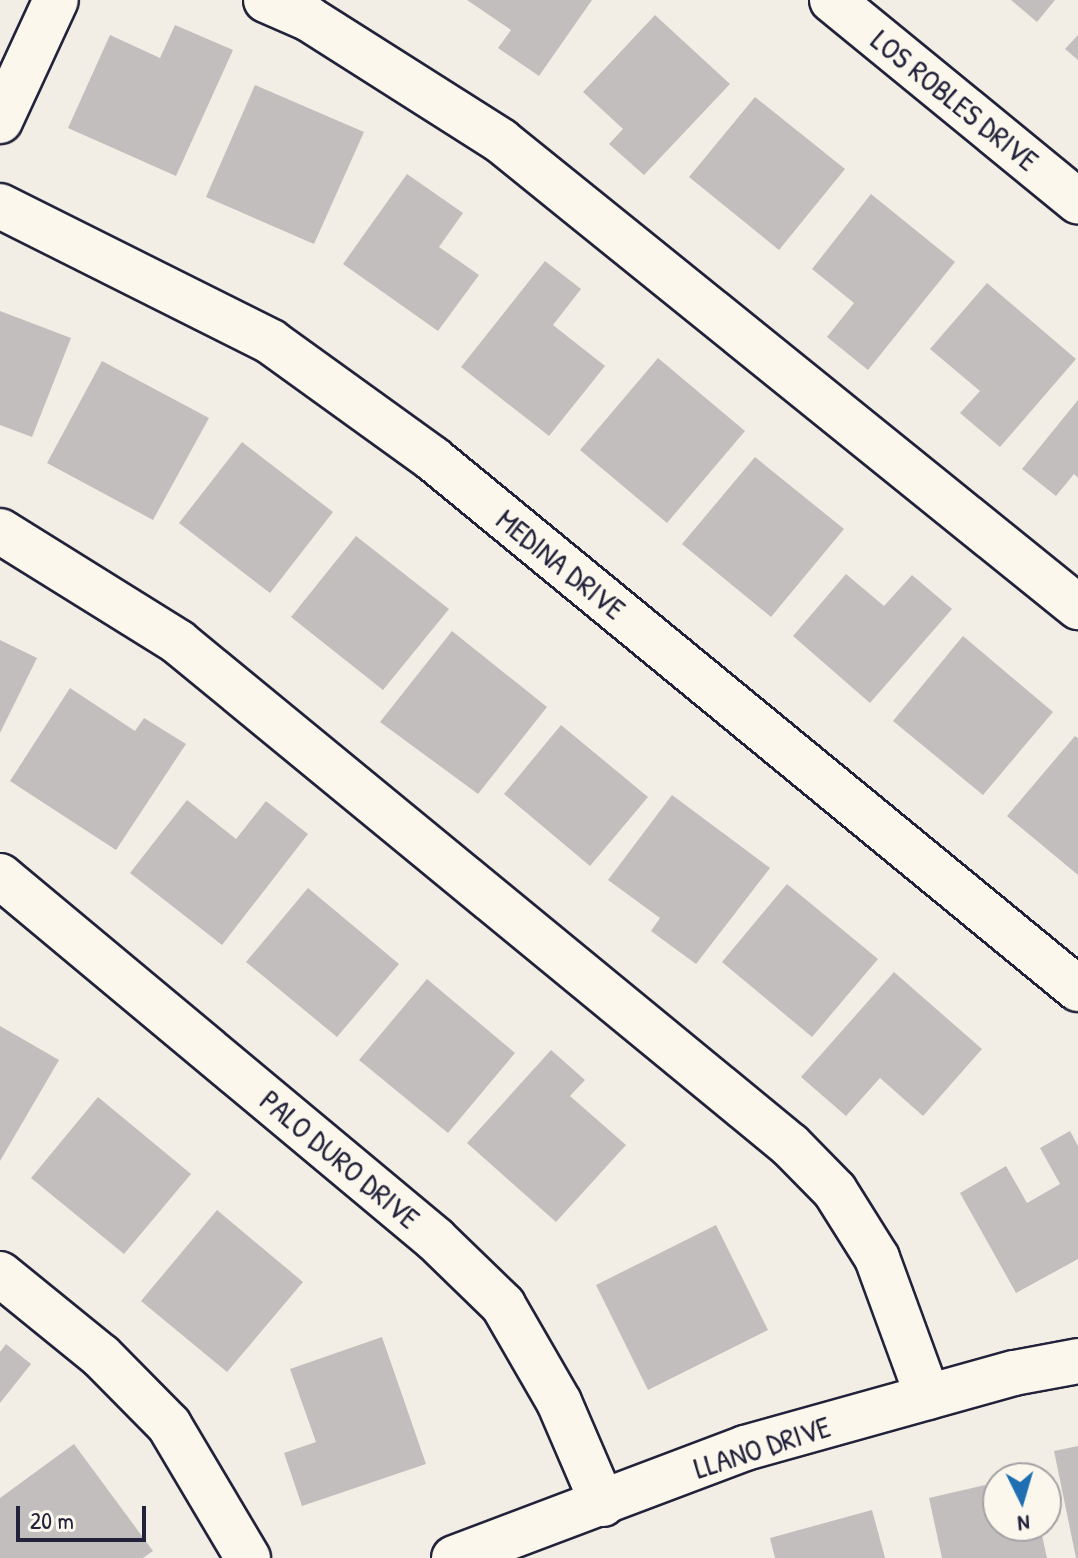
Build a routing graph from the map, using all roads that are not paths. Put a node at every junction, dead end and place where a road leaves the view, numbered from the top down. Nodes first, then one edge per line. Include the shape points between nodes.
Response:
1 (56, 0) edge
2 (266, 0) edge
3 (832, 0) edge
4 (0, 121) edge
5 (1078, 201) edge
6 (0, 206) edge
7 (0, 531) edge
8 (1078, 607) edge
9 (0, 876) edge
10 (1078, 989) edge
11 (0, 1274) edge
12 (1078, 1361) edge
13 (928, 1397) junction
14 (603, 1504) junction
15 (248, 1558) edge
16 (454, 1558) edge

1 - 4 street
2 - 8 street via 309,19 501,141
3 - 5 street, LOS ROBLES DRIVE
6 - 10 street, MEDINA DRIVE via 271,342 433,459
7 - 13 street via 178,642 790,1145 835,1191 877,1258
9 - 14 street, PALO DURO DRIVE via 435,1239 503,1305 559,1402
11 - 15 street via 101,1356 169,1425
12 - 13 street, LLANO DRIVE
13 - 14 street, LLANO DRIVE via 745,1448
14 - 16 street, LLANO DRIVE

